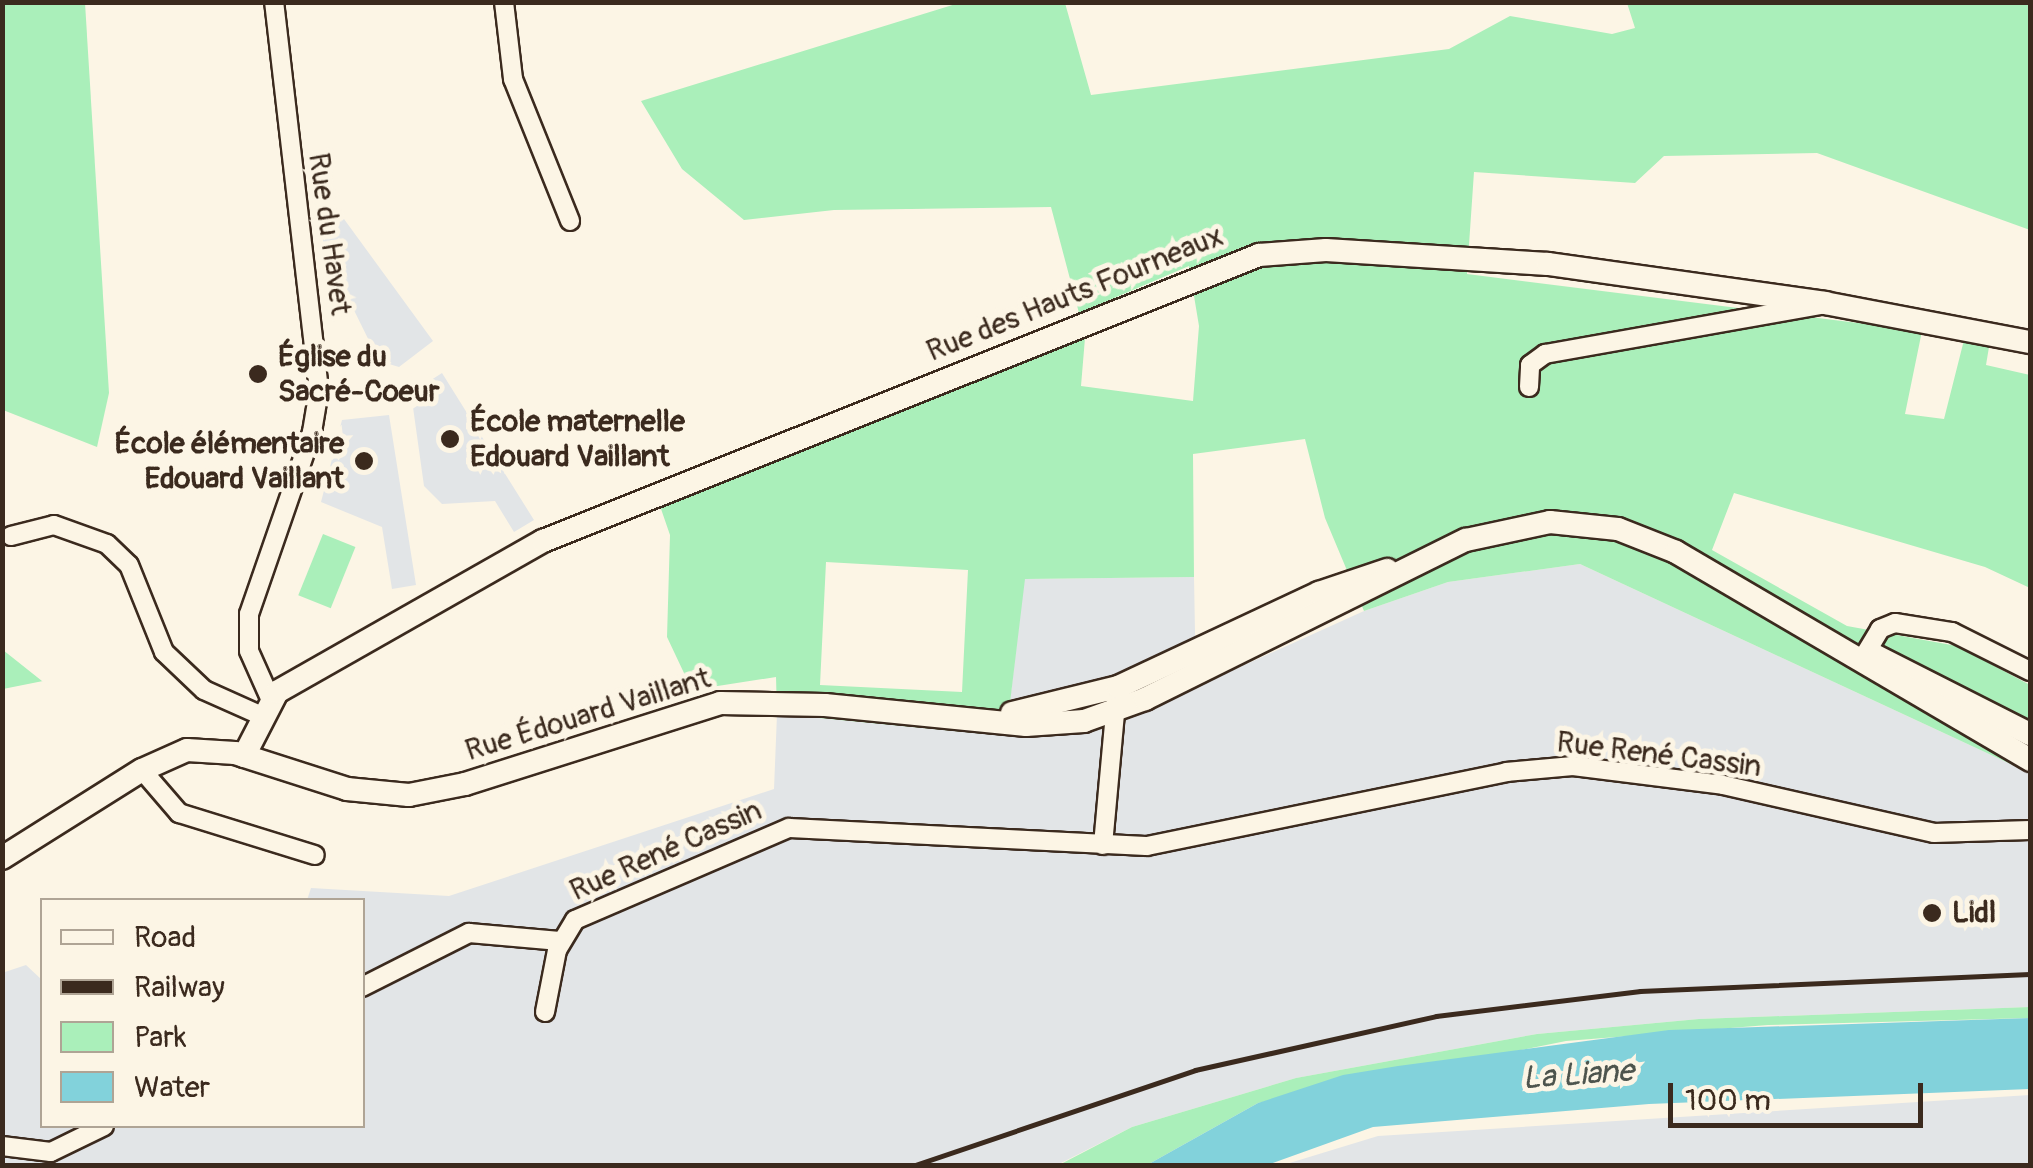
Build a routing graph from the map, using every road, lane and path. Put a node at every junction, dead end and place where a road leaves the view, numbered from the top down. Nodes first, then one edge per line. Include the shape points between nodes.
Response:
1 (274, 2) edge
2 (504, 2) edge
3 (570, 221) dead end
4 (1826, 303) junction
5 (2030, 342) edge
6 (1530, 387) dead end
7 (11, 536) dead end
8 (1438, 554) junction
9 (1864, 656) junction
10 (2030, 671) edge
11 (1118, 687) junction
12 (265, 706) junction
13 (1116, 711) junction
14 (956, 716) junction
15 (2030, 734) edge
16 (244, 756) junction
17 (2030, 760) edge
18 (142, 770) junction
19 (2030, 830) edge
20 (1103, 845) junction
21 (315, 855) dead end
22 (2, 858) edge
23 (560, 941) junction
24 (365, 986) edge
25 (545, 1012) dead end
26 (100, 1128) edge
27 (2, 1146) edge

1 - 12 street, Rue du Havet via 319,398 248,614
2 - 3 street via 513,79
4 - 5 street, Rue des Hauts Fourneaux
4 - 6 street via 1544,354 1530,366
4 - 12 street, Rue des Hauts Fourneaux via 1497,258 1309,250 1259,255 547,539
7 - 12 street via 54,525 108,544 129,566 164,652 204,690
8 - 9 street, Rue Édouard Vaillant via 1521,525 1604,526 1676,552
8 - 11 street, Rue Édouard Vaillant via 1328,589
8 - 13 street, Rue Édouard Vaillant
9 - 10 street via 1880,628 1902,623 1952,632
9 - 15 street, Rue Édouard Vaillant
9 - 17 street, Rue Édouard Vaillant
11 - 13 street
11 - 14 street, Rue Édouard Vaillant via 1050,708
12 - 16 street
13 - 14 street, Rue Édouard Vaillant via 1038,725
13 - 20 street
14 - 16 street, Rue Édouard Vaillant via 720,703 419,794 356,791
16 - 18 street, Rue Édouard Vaillant via 186,750
18 - 21 street via 179,813
18 - 22 street, Rue Édouard Vaillant
19 - 20 street, Rue René Cassin via 1934,833 1723,785 1573,766 1506,772 1166,844
20 - 23 street, Rue René Cassin via 780,829 582,916
23 - 24 street, Rue René Cassin via 469,933
23 - 25 street, Rue René Cassin
26 - 27 street via 51,1152

